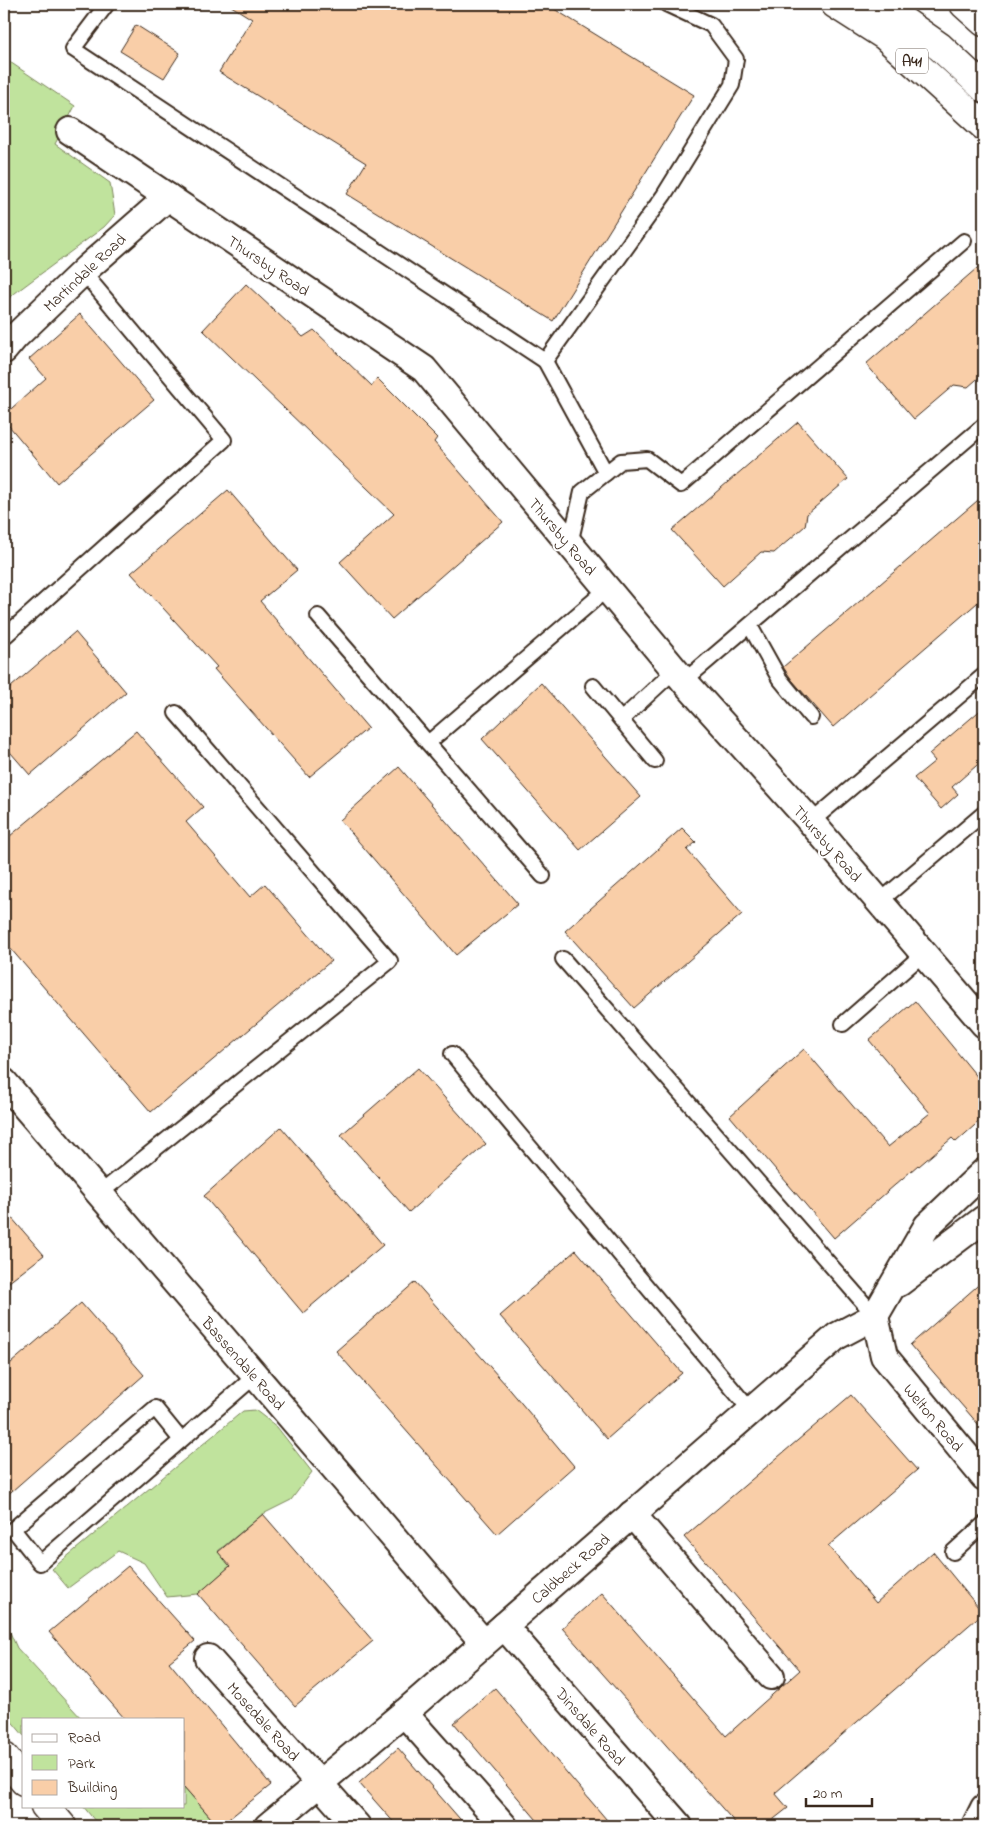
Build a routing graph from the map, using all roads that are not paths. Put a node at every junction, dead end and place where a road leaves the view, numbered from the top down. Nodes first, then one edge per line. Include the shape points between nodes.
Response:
1 (108, 4) edge
2 (666, 4) edge
3 (834, 4) edge
4 (879, 4) edge
5 (964, 4) edge
6 (984, 22) edge
7 (984, 88) edge
8 (984, 126) edge
9 (70, 130) dead end
10 (168, 197) junction
11 (964, 241) dead end
12 (82, 272) junction
13 (4, 350) edge
14 (545, 361) junction
15 (984, 425) edge
16 (606, 474) junction
17 (570, 544) junction
18 (607, 589) junction
19 (318, 616) dead end
20 (750, 626) junction
21 (4, 637) edge
22 (984, 675) edge
23 (679, 676) junction
24 (593, 686) dead end
25 (176, 713) dead end
26 (811, 717) dead end
27 (622, 719) junction
28 (428, 743) junction
29 (655, 761) dead end
30 (984, 813) edge
31 (811, 822) junction
32 (543, 876) dead end
33 (878, 902) junction
34 (923, 954) junction
35 (563, 959) dead end
36 (843, 1024) dead end
37 (984, 1024) edge
38 (452, 1054) dead end
39 (4, 1082) edge
40 (984, 1172) edge
41 (99, 1194) junction
42 (984, 1219) edge
43 (890, 1290) junction
44 (875, 1316) junction
45 (255, 1376) junction
46 (751, 1410) junction
47 (181, 1440) junction
48 (984, 1477) edge
49 (632, 1514) junction
50 (984, 1524) edge
51 (953, 1552) dead end
52 (504, 1626) junction
53 (484, 1643) junction
54 (208, 1658) dead end
55 (771, 1676) dead end
56 (404, 1713) junction
57 (4, 1757) edge
58 (22, 1779) edge
59 (320, 1783) junction
60 (47, 1808) edge
61 (984, 1808) edge
62 (62, 1826) edge
63 (268, 1826) edge
64 (357, 1826) edge
65 (504, 1826) edge
66 (679, 1826) edge
67 (975, 1826) edge

1 - 14 lane via 73,49
2 - 14 lane via 711,26 736,59 732,85 664,195
3 - 8 main road, A41 via 885,36
4 - 7 main road, A41 via 940,47
5 - 6 main road
9 - 10 street, Thursby Road
10 - 12 street, Martindale Road
10 - 17 street, Thursby Road via 424,369
11 - 16 lane via 681,485 647,459 621,461
12 - 13 street, Martindale Road
12 - 21 lane via 224,440
14 - 16 lane
15 - 20 lane
16 - 17 lane via 582,492
17 - 18 street, Thursby Road
18 - 23 street, Thursby Road
18 - 28 lane
19 - 28 lane
20 - 23 lane
20 - 26 lane via 779,678
22 - 31 lane
23 - 27 lane
23 - 31 street, Thursby Road
24 - 27 lane
25 - 41 lane via 390,961
27 - 29 lane
28 - 32 lane
30 - 33 lane
31 - 33 street, Thursby Road
33 - 34 street, Thursby Road
34 - 36 lane
34 - 37 street, Thursby Road
35 - 44 lane
38 - 46 lane
39 - 41 street, Bassendale Road
40 - 43 street via 927,1226
41 - 45 street, Bassendale Road
42 - 43 street
43 - 44 street
44 - 46 street, Caldbeck Road via 837,1336
44 - 48 street, Welton Road via 884,1356
45 - 47 lane
45 - 53 street, Bassendale Road
46 - 49 street, Caldbeck Road
47 - 47 lane via 40,1563 13,1529 155,1408
49 - 52 street, Caldbeck Road
49 - 55 street
50 - 51 lane
52 - 53 street, Caldbeck Road
52 - 66 street, Dinsdale Road
53 - 56 street, Caldbeck Road
54 - 59 street, Mosedale Road
56 - 59 street, Caldbeck Road
56 - 65 street
57 - 58 main road
59 - 63 street, Caldbeck Road
59 - 64 street, Mosedale Road
60 - 62 main road
61 - 67 street

